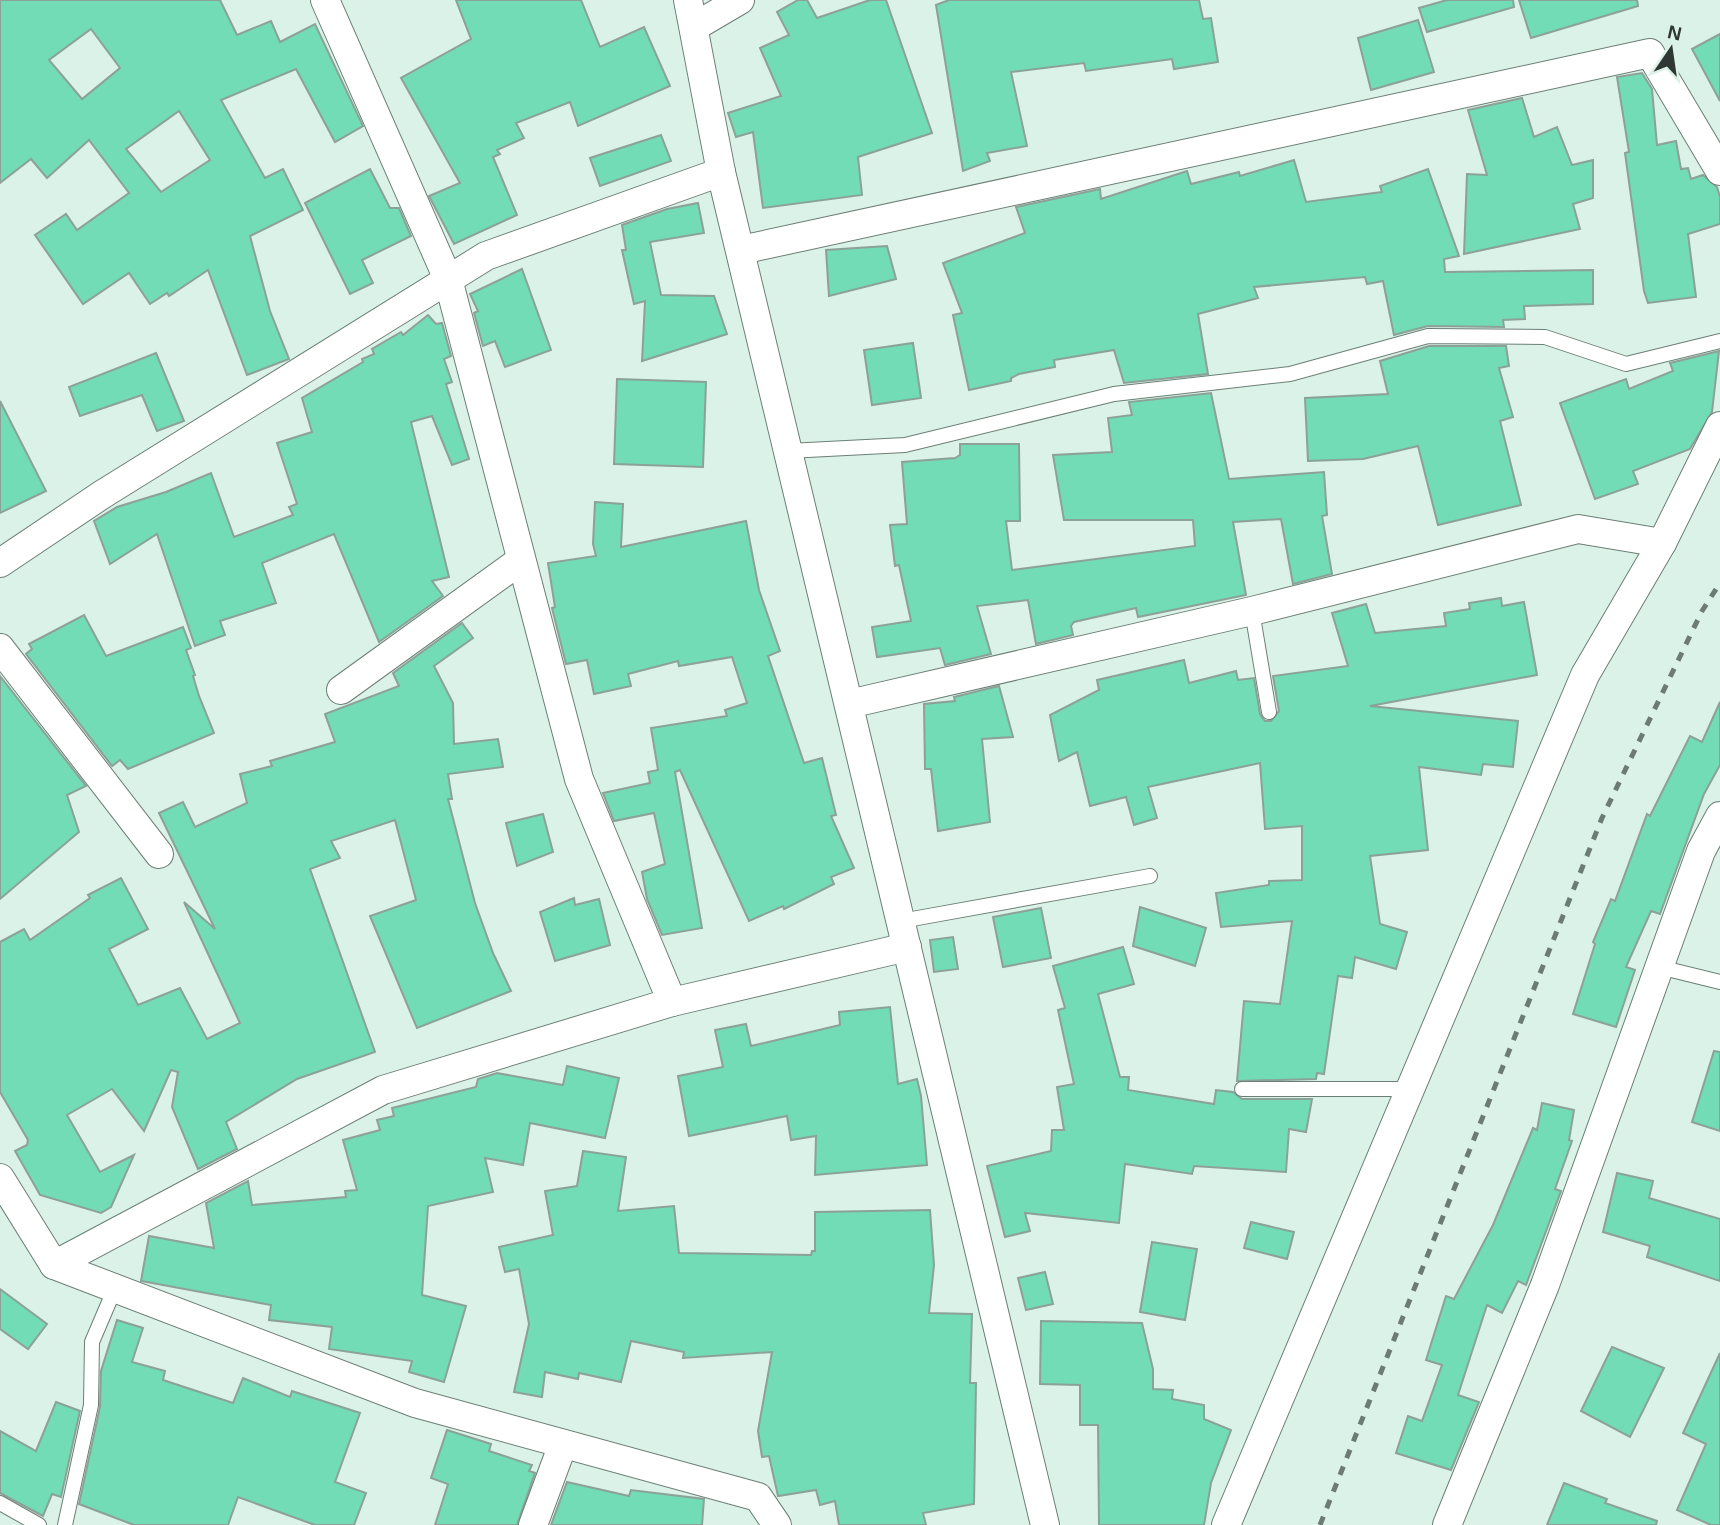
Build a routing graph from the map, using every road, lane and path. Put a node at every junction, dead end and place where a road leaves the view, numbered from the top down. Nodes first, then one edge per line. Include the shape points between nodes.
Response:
1 (325, 0) edge
2 (688, 0) edge
3 (740, 0) edge
4 (694, 27) junction
5 (1720, 171) edge
6 (721, 172) junction
7 (741, 250) junction
8 (448, 279) junction
9 (1720, 341) edge
10 (1720, 426) edge
11 (789, 452) junction
12 (1662, 543) junction
13 (521, 560) junction
14 (0, 563) edge
15 (1252, 611) junction
16 (0, 648) edge
17 (341, 690) dead end
18 (849, 704) junction
19 (1269, 712) dead end
20 (1720, 816) edge
21 (159, 854) dead end
22 (1150, 876) dead end
23 (904, 934) junction
24 (1659, 967) junction
25 (1720, 982) edge
26 (672, 1002) junction
27 (1242, 1089) dead end
28 (1410, 1089) junction
29 (0, 1178) edge
30 (54, 1265) junction
31 (115, 1288) junction
32 (563, 1444) junction
33 (0, 1503) edge
34 (39, 1525) edge
35 (65, 1525) edge
36 (533, 1525) edge
37 (777, 1525) edge
38 (1045, 1525) edge
39 (1226, 1525) edge
40 (1447, 1525) edge

1 - 8 street
2 - 4 street
3 - 4 street
4 - 6 street
5 - 7 street via 1650,53
6 - 7 street
6 - 8 street via 486,256
7 - 11 street
8 - 13 street
8 - 14 street
9 - 11 lane via 1626,363 1545,337 1428,336 1290,374 1114,394 905,445
10 - 12 street
11 - 18 street
12 - 15 street via 1578,529
12 - 28 street via 1585,675
13 - 17 street
13 - 26 street via 579,779
15 - 18 street
15 - 19 lane
16 - 21 street
18 - 23 street
20 - 24 street via 1701,851
22 - 23 lane
23 - 26 street
23 - 38 street
24 - 25 lane
24 - 40 street via 1545,1284
26 - 30 street via 383,1090
27 - 28 lane
28 - 39 street
29 - 30 street
30 - 31 street
31 - 32 street via 415,1403
31 - 35 lane via 92,1342 91,1405
32 - 36 street
32 - 37 street via 758,1497
33 - 34 lane

